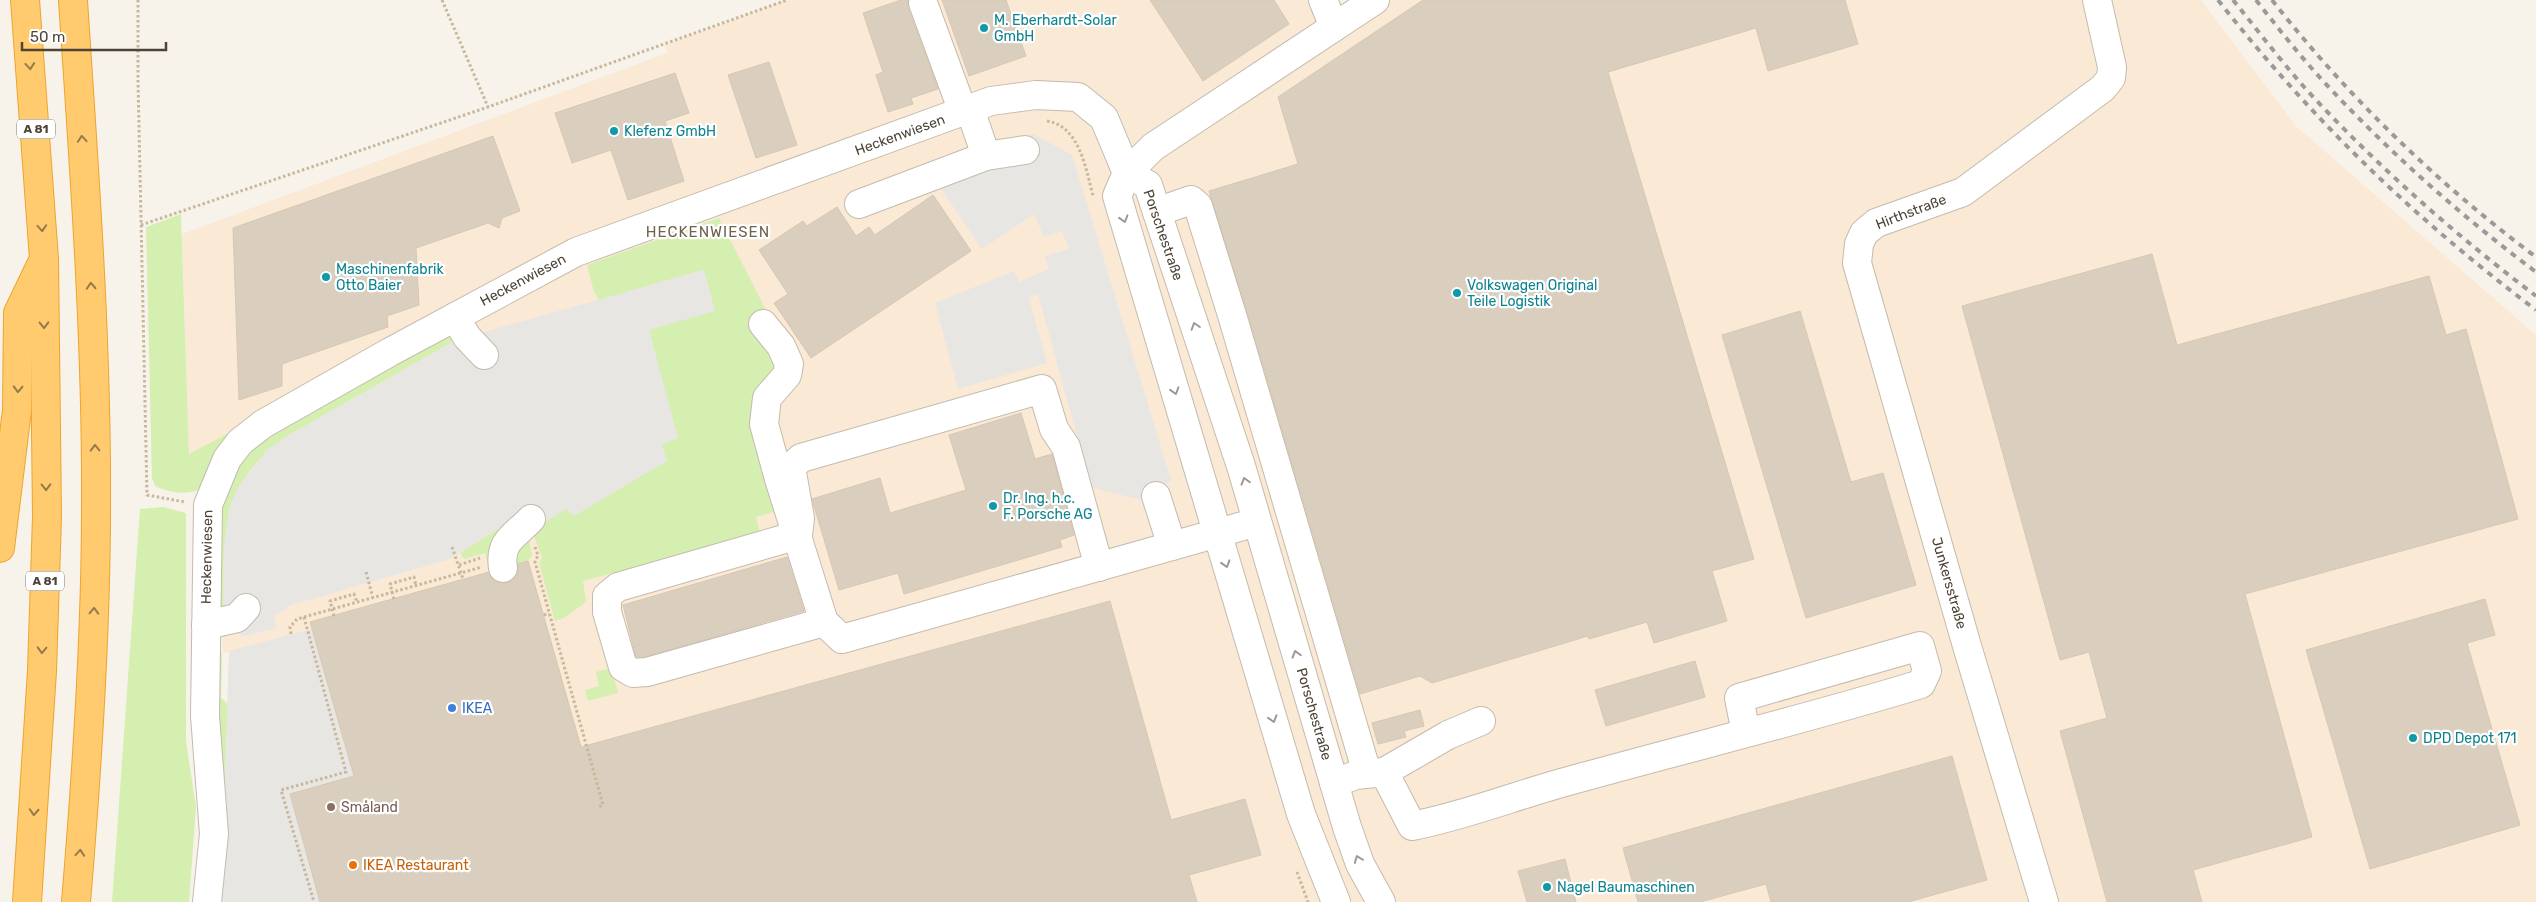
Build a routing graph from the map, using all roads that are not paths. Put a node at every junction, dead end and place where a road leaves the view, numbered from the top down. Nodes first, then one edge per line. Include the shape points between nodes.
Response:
1 (25, 0) edge
2 (74, 0) edge
3 (1324, 0) edge
4 (1375, 0) edge
5 (2097, 0) edge
6 (922, 3) dead end
7 (1334, 27) junction
8 (967, 111) junction
9 (1025, 150) dead end
10 (986, 156) junction
11 (1127, 173) junction
12 (859, 204) dead end
13 (1156, 212) junction
14 (44, 259) junction
15 (1857, 263) joint
16 (455, 317) junction
17 (763, 324) dead end
18 (484, 356) dead end
19 (1156, 496) dead end
20 (531, 519) dead end
21 (1257, 522) junction
22 (1217, 534) junction
23 (798, 535) junction
24 (1172, 546) junction
25 (0, 548) edge
26 (1099, 567) junction
27 (503, 568) dead end
28 (246, 608) dead end
29 (824, 622) junction
30 (206, 625) junction
31 (1482, 721) dead end
32 (1746, 733) junction
33 (1376, 772) junction
34 (1334, 783) junction
35 (27, 902) edge
36 (76, 902) edge
37 (207, 902) edge
38 (1336, 902) edge
39 (1382, 902) edge
40 (2044, 902) edge

1 -> 14 highway, A 81
36 -> 2 highway via 91,695 96,508 92,313
3 - 7 street
4 - 7 street
5 - 15 street, Hirthstraße via 2112,67 2111,78 2103,88 1963,192 1876,223 1864,232
6 - 8 street
7 - 11 street via 1167,137
8 - 10 street
8 - 11 street, Heckenwiesen via 991,101 1036,95 1078,97 1104,118
8 - 16 street, Heckenwiesen via 576,252
9 - 10 street
10 - 12 street
11 - 13 street, Porschestraße via 1148,185
11 -> 22 street, Porschestraße via 1117,196
21 -> 13 street, Porschestraße
13 - 33 street via 1191,200 1198,206
14 -> 25 highway via 18,313 17,410
14 -> 35 highway, A 81 via 47,516 42,671
15 - 40 street, Junkersstraße
16 - 18 street
16 - 30 street, Heckenwiesen via 263,424 240,442 227,459 208,504
17 - 23 street via 781,346 789,364 787,375 767,398 764,424
19 - 24 street
20 - 27 street via 505,544 501,554
21 - 22 street
34 -> 21 street, Porschestraße
22 - 24 street
22 -> 38 street, Porschestraße via 1302,814
23 - 26 street via 800,518 791,467 802,458 1042,388 1054,429 1066,447
23 - 29 street
23 - 29 street via 618,587 607,596 607,612 623,668 633,673 647,672
24 - 26 street
26 - 29 street via 842,639
28 - 30 street via 237,618
30 - 37 street, Heckenwiesen via 205,716 218,835
31 - 33 street
32 - 32 street via 1921,684 1926,671 1920,646 1739,698
32 - 33 street via 1412,826
33 - 34 street
39 -> 34 street, Porschestraße via 1360,864

